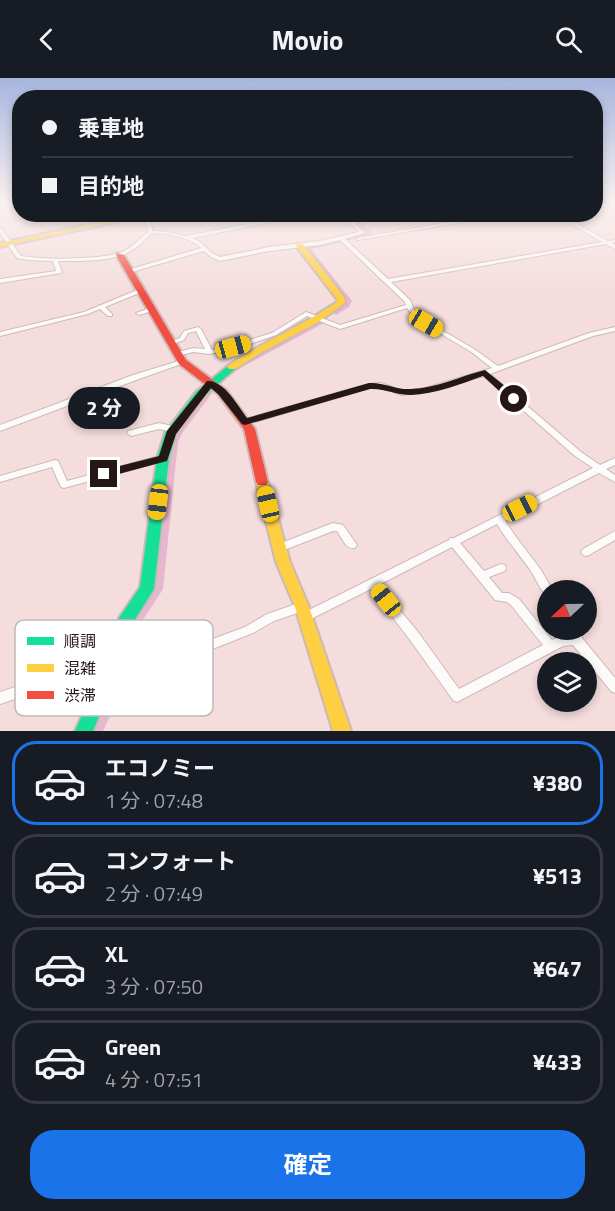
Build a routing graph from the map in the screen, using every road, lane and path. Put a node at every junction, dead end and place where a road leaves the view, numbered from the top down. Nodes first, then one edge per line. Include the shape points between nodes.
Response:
1 (46, 235) edge
2 (145, 235) edge
3 (180, 235) edge
4 (193, 235) edge
5 (355, 235) edge
6 (370, 235) edge
7 (595, 235) edge
8 (185, 237) junction
9 (343, 240) junction
10 (615, 241) edge
11 (608, 243) junction
12 (4, 244) edge
13 (300, 246) junction
14 (615, 247) edge
15 (205, 249) junction
16 (120, 255) junction
17 (55, 259) junction
18 (130, 271) junction
19 (0, 281) edge
20 (386, 281) junction
21 (142, 290) junction
22 (409, 306) junction
23 (101, 307) junction
24 (153, 309) junction
25 (139, 312) dead end
26 (110, 315) dead end
27 (319, 319) junction
28 (615, 329) edge
29 (0, 334) edge
30 (170, 343) junction
31 (210, 352) junction
32 (179, 358) junction
33 (497, 368) junction
34 (485, 372) junction
35 (210, 383) junction
36 (245, 422) junction
37 (0, 428) edge
38 (174, 429) junction
39 (132, 433) dead end
40 (164, 458) junction
41 (615, 461) edge
42 (599, 470) junction
43 (0, 479) edge
44 (615, 480) edge
45 (499, 519) junction
46 (615, 536) edge
47 (453, 542) junction
48 (352, 545) dead end
49 (279, 548) junction
50 (586, 552) dead end
51 (501, 568) dead end
52 (482, 576) junction
53 (539, 580) edge
54 (372, 583) junction
55 (304, 612) junction
56 (126, 620) edge
57 (562, 640) edge
58 (580, 640) edge
59 (213, 644) edge
60 (551, 647) junction
61 (615, 687) edge
62 (15, 693) edge
63 (0, 698) edge
64 (90, 716) edge
65 (84, 731) edge
66 (342, 731) edge

1 - 12 street
2 - 16 street via 133,249
3 - 8 street
4 - 8 street
5 - 9 street
6 - 9 street
7 - 11 street
8 - 15 street
9 - 13 street
9 - 20 street
10 - 11 street
11 - 14 street
11 - 20 street
12 - 17 street via 20,257
13 - 15 street via 220,259
13 - 27 street via 341,299 338,307
15 - 18 street
16 - 17 street
16 - 18 street
17 - 19 street via 59,272
18 - 21 street
20 - 22 street
21 - 23 street
21 - 24 street
22 - 27 street via 340,327
22 - 33 street via 426,323
23 - 26 street
23 - 29 street
24 - 25 street
24 - 30 street
27 - 31 street via 306,314 266,338
27 - 35 street via 249,355
28 - 33 street
30 - 31 street via 198,329
30 - 32 street
31 - 32 street via 193,350
32 - 35 street
32 - 37 street
33 - 34 street
34 - 36 street via 412,392 369,386
34 - 42 street
35 - 36 street
35 - 38 street
36 - 49 street via 253,439
38 - 39 street via 159,426
38 - 40 street
40 - 43 street via 64,484 55,464
40 - 56 street via 147,589
41 - 42 street
42 - 44 street
42 - 45 street
45 - 47 street
45 - 53 street via 511,541 538,573
46 - 50 street
47 - 52 street
47 - 54 street
48 - 49 street via 340,528 333,527
49 - 55 street
51 - 52 street
52 - 60 street via 498,597 515,602
54 - 55 street
54 - 60 street via 457,696
55 - 59 street via 271,617
55 - 66 street
57 - 60 street
58 - 61 street
62 - 63 street
64 - 65 street

